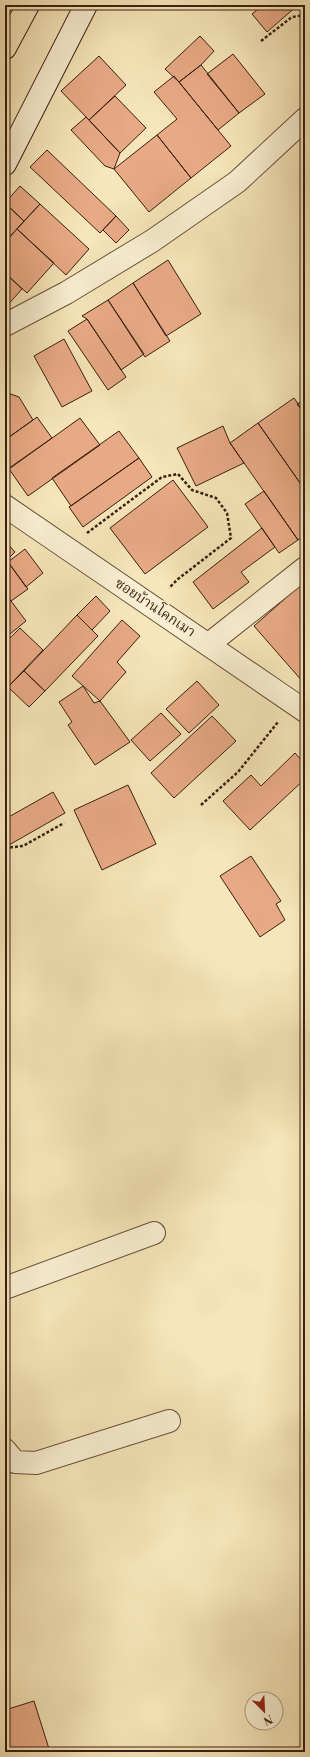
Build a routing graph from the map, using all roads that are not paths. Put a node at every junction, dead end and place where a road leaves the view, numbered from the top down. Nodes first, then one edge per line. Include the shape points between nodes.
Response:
1 (28, 5) edge
2 (86, 5) edge
3 (5, 48) edge
4 (305, 119) edge
5 (5, 164) edge
6 (5, 325) edge
7 (5, 506) edge
8 (305, 568) edge
9 (209, 644) junction
10 (299, 707) edge
11 (154, 1233) dead end
12 (5, 1288) edge
13 (169, 1421) dead end
14 (5, 1450) edge

1 - 3 main road
2 - 5 street
4 - 6 street via 237,182 152,241 66,293
7 - 9 street, ซอยบ้านโคกเมา
8 - 9 street
9 - 10 street, ซอยบ้านโคกเมา
11 - 12 street
13 - 14 street via 36,1463 15,1462

